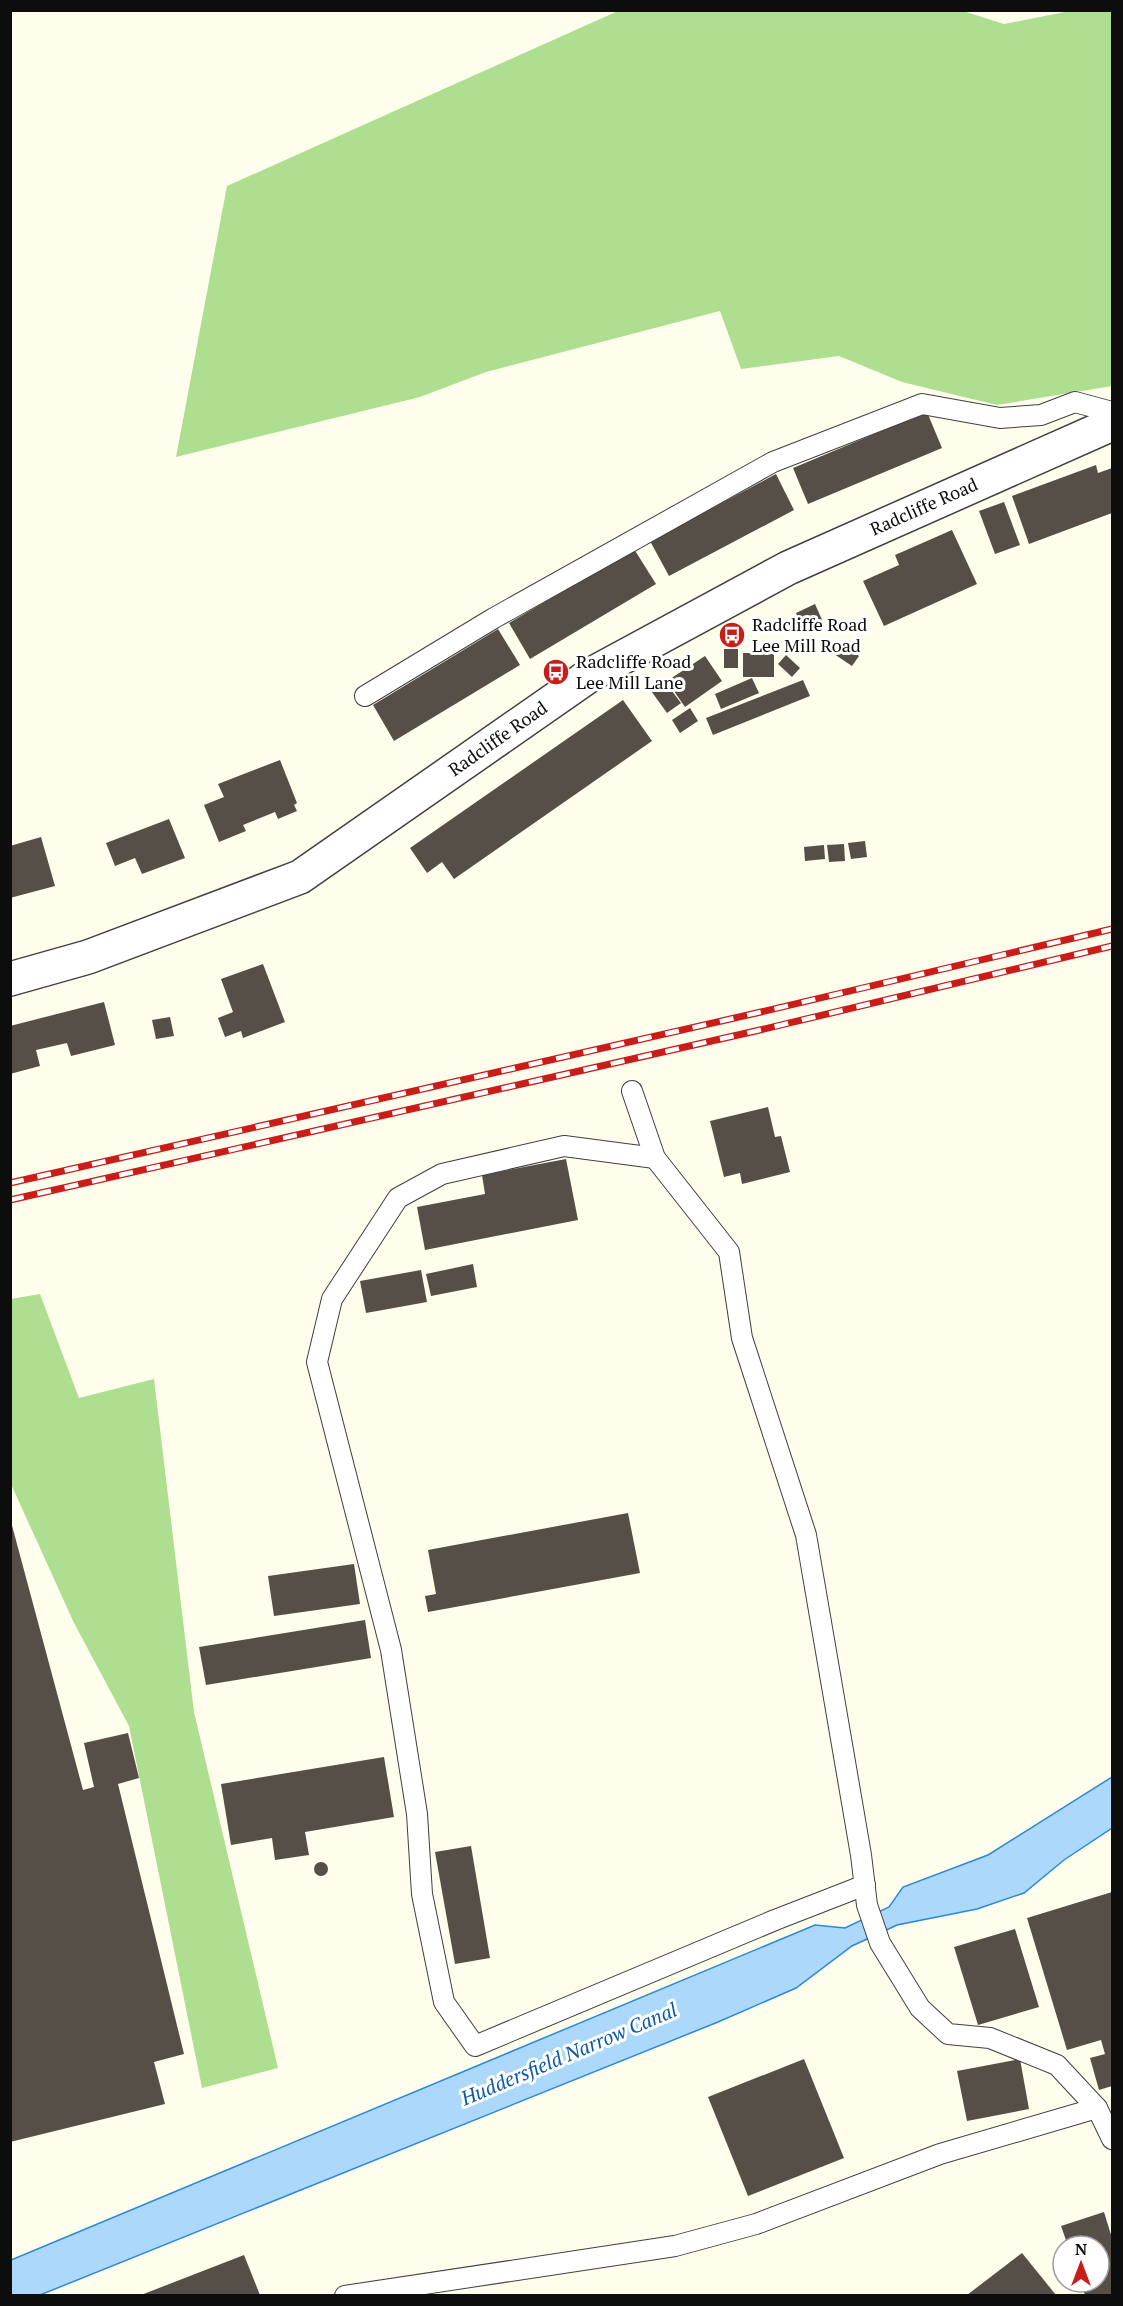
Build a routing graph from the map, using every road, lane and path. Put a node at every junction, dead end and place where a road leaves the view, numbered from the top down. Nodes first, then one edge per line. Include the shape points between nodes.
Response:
1 (1113, 412) edge
2 (1113, 424) edge
3 (365, 696) dead end
4 (10, 979) edge
5 (632, 1091) dead end
6 (655, 1158) junction
7 (865, 1885) junction
8 (1097, 2108) junction
9 (1113, 2139) edge
10 (345, 2295) edge

1 - 3 lane via 1075,402 1041,415 1000,418 922,404 773,462
2 - 4 street, Radcliffe Road via 788,568 600,670 385,830 300,877 88,957
5 - 6 lane
6 - 7 lane via 729,1252 742,1338 806,1535
6 - 7 lane via 564,1146 442,1174 398,1198 332,1299 317,1362 391,1650 417,1814 422,1894 444,2002 475,2046
7 - 8 lane via 867,1905 880,1943 920,2008 948,2034 990,2038 1057,2065
8 - 9 lane
8 - 10 lane via 940,2154 756,2224 675,2246

